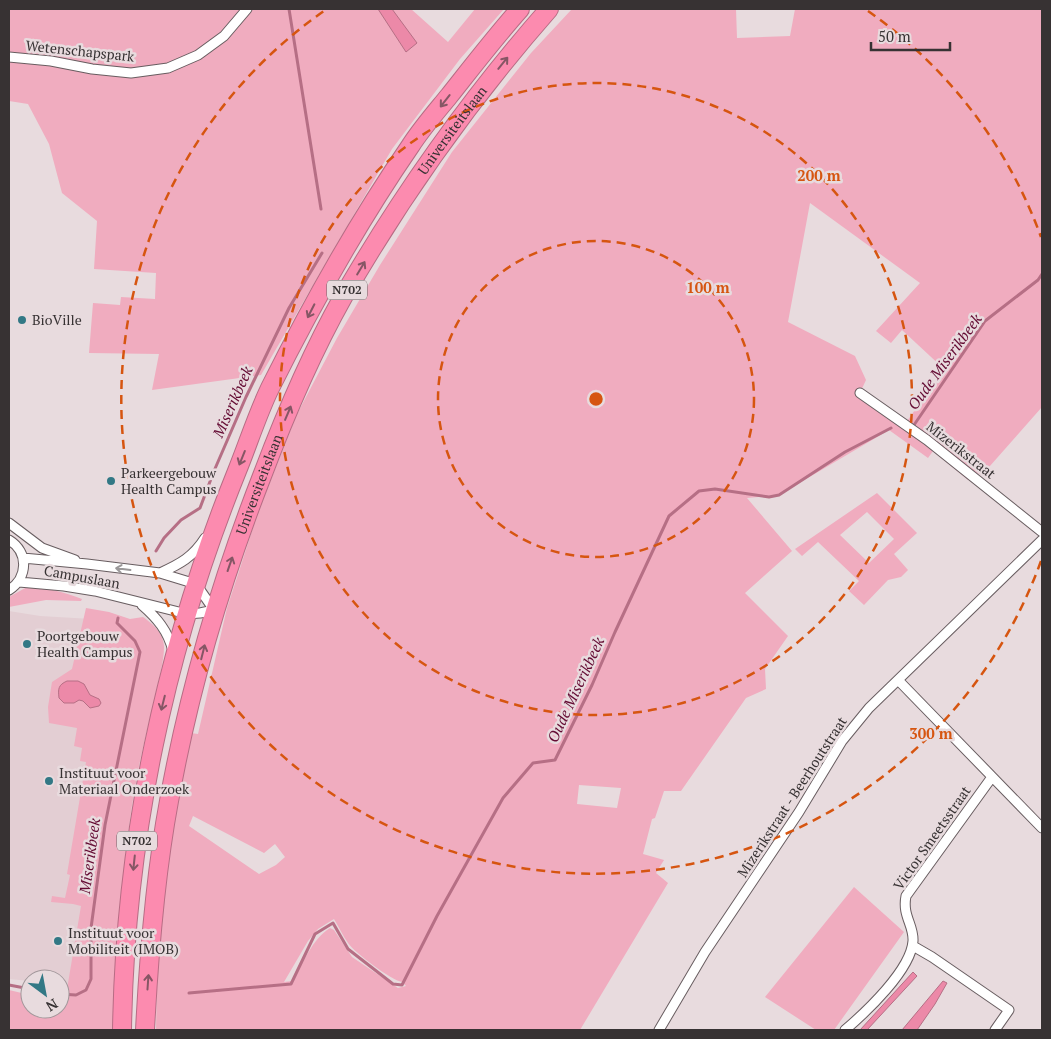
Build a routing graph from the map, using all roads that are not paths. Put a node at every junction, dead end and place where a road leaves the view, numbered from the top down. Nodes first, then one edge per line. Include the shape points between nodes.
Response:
1 (247, 9) edge
2 (520, 9) edge
3 (549, 9) edge
4 (9, 57) edge
5 (860, 393) dead end
6 (217, 521) junction
7 (9, 523) edge
8 (1042, 532) edge
9 (9, 540) edge
10 (1042, 540) edge
11 (23, 558) junction
12 (86, 564) junction
13 (160, 574) junction
14 (19, 582) junction
15 (196, 584) junction
16 (9, 590) edge
17 (140, 603) junction
18 (214, 610) junction
19 (187, 614) junction
20 (174, 656) junction
21 (898, 680) junction
22 (992, 777) junction
23 (1042, 828) edge
24 (913, 946) junction
25 (122, 1030) edge
26 (145, 1030) edge
27 (659, 1030) edge
28 (845, 1030) edge
29 (995, 1030) edge

1 - 4 street, Wetenschapspark via 224,36 198,55 168,68 131,73
2 -> 6 highway, Universiteitslaan / N702 via 412,144 335,263 269,390
18 -> 3 highway, Universiteitslaan / N702 via 273,447 305,372 343,298 414,181 472,102
5 - 8 street, Mizerikstraat via 927,440
6 - 13 street via 197,551
6 - 15 highway, Universiteitslaan / N702
7 - 12 street, Campuslaan via 42,548
9 - 11 street
10 - 21 street, Mizerikstraat - Beerhoutstraat
11 - 12 street, Campuslaan
11 - 14 street
13 -> 12 street, Campuslaan
13 - 15 street, Campuslaan
14 - 16 street
14 - 17 street, Campuslaan via 95,591
15 - 18 street
15 - 19 highway, Universiteitslaan / N702
17 - 19 street, Campuslaan
17 - 20 street, Campuslaan via 161,623
18 - 19 street, Campuslaan
26 -> 18 highway, Universiteitslaan / N702 via 154,906 169,802
19 - 20 highway, Universiteitslaan / N702
20 -> 25 highway, Universiteitslaan / N702 via 136,847
21 - 22 street
21 - 27 street, Mizerikstraat - Beerhoutstraat via 842,741 799,812 705,952
22 - 23 street
22 - 24 street, Victor Smeetsstraat via 906,896 905,913
24 - 28 street via 893,980
24 - 29 street via 1009,1010

